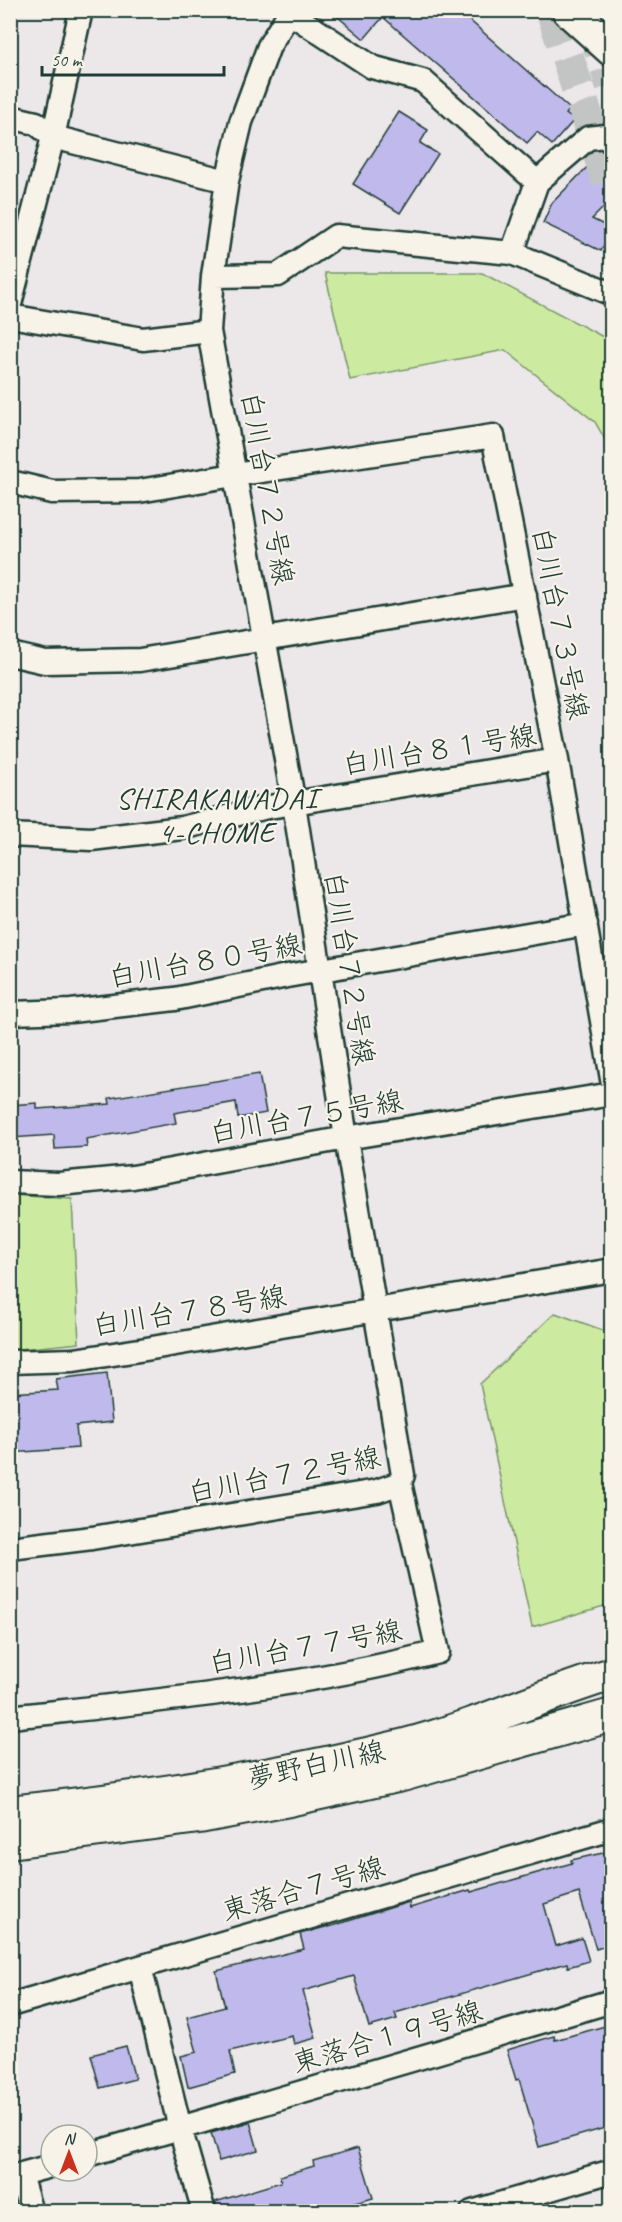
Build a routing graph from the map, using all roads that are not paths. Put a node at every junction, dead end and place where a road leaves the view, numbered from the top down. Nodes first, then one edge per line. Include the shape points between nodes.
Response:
1 (81, 10) edge
2 (569, 10) edge
3 (290, 12) edge
4 (612, 50) tunnel mouth
5 (10, 117) edge
6 (53, 137) junction
7 (612, 143) edge
8 (227, 181) junction
9 (537, 182) junction
10 (512, 253) junction
11 (213, 276) junction
12 (612, 294) edge
13 (10, 304) edge
14 (10, 316) edge
15 (209, 331) junction
16 (234, 475) junction
17 (10, 482) edge
18 (525, 595) junction
19 (266, 639) junction
20 (10, 654) edge
21 (557, 760) junction
22 (294, 804) junction
23 (10, 835) edge
24 (586, 924) junction
25 (320, 971) junction
26 (10, 1013) edge
27 (612, 1079) edge
28 (612, 1094) edge
29 (346, 1138) junction
30 (10, 1182) edge
31 (612, 1270) edge
32 (376, 1310) junction
33 (10, 1362) edge
34 (400, 1483) junction
35 (10, 1548) edge
36 (612, 1674) edge
37 (612, 1715) edge
38 (10, 1717) edge
39 (10, 1812) edge
40 (612, 1829) edge
41 (10, 1842) edge
42 (140, 1967) junction
43 (612, 2001) edge
44 (10, 2005) edge
45 (180, 2128) junction
46 (99, 2152) edge
47 (39, 2169) edge
48 (612, 2171) edge
49 (15, 2176) edge
50 (31, 2211) edge
51 (204, 2211) edge
52 (472, 2211) edge

1 - 6 street
2 - 4 main road
3 - 8 street, 白川台７２号線 via 269,46 241,122
3 - 9 street via 372,66 423,81
5 - 6 street via 36,123
6 - 8 street
6 - 13 street
7 - 9 street via 605,136 588,138
8 - 11 street, 白川台７２号線
9 - 10 street
10 - 11 street via 336,236 278,275
10 - 12 street
11 - 15 street, 白川台７２号線
14 - 15 street via 143,339
15 - 16 street, 白川台７２号線
16 - 17 street via 139,491 52,492
16 - 18 street, 白川台７３号線 via 493,436
16 - 19 street, 白川台７２号線
18 - 19 street
18 - 21 street, 白川台７３号線
19 - 20 street via 140,660 45,662
19 - 22 street, 白川台７２号線
21 - 22 street, 白川台８１号線
21 - 24 street, 白川台７３号線
22 - 23 street, 白川台８１号線 via 182,828 91,838
22 - 25 street, 白川台７２号線
24 - 25 street, 白川台８０号線
24 - 27 street, 白川台７３号線
25 - 26 street, 白川台８０号線 via 175,999 71,1011
25 - 29 street, 白川台７２号線
28 - 29 street, 白川台７５号線
29 - 30 street, 白川台７５号線 via 133,1177 59,1184
29 - 32 street, 白川台７２号線
31 - 32 street
32 - 33 street, 白川台７８号線 via 84,1358
32 - 34 street, 白川台７２号線 via 402,1463
34 - 35 street, 白川台７２号線 via 377,1491
34 - 38 street, 白川台７７号線 via 438,1652 290,1683
36 - 39 street, 夢野白川線 via 405,1744 231,1782
37 - 41 street, 夢野白川線 via 402,1775 288,1800 199,1817
40 - 42 street, 東落合７号線
42 - 44 street, 東落合７号線
42 - 45 street
43 - 45 street, 東落合１９号線
45 - 46 street, 東落合１９号線
45 - 51 street
47 - 49 street
48 - 52 street
49 - 50 street

